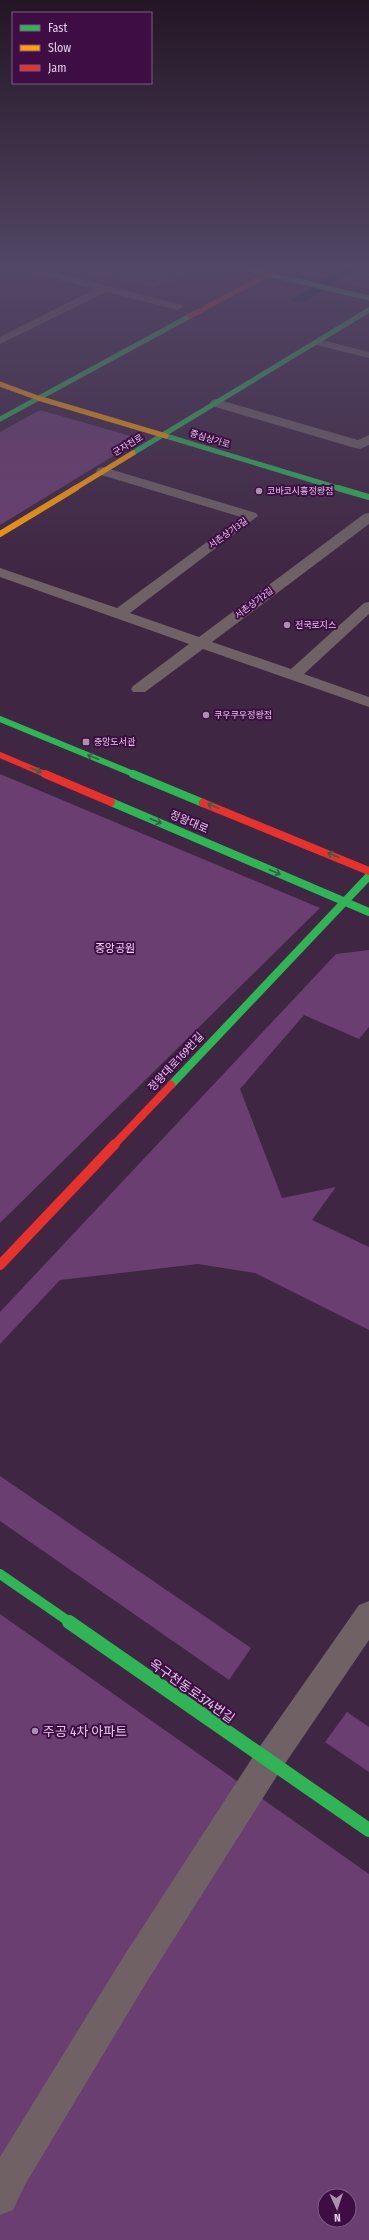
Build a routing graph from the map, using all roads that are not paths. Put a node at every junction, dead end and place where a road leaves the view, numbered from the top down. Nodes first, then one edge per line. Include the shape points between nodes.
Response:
1 (88, 372) edge
2 (268, 372) edge
3 (0, 384) edge
4 (25, 388) junction
5 (7, 398) dead end
6 (38, 398) junction
7 (216, 403) junction
8 (0, 419) edge
9 (163, 435) junction
10 (369, 439) edge
11 (103, 471) junction
12 (369, 497) edge
13 (369, 517) edge
14 (0, 534) edge
15 (0, 572) edge
16 (369, 606) edge
17 (119, 614) junction
18 (201, 643) junction
19 (294, 675) junction
20 (139, 689) dead end
21 (369, 702) edge
22 (0, 719) edge
23 (0, 755) edge
24 (369, 870) edge
25 (369, 876) edge
26 (345, 901) junction
27 (369, 912) edge
28 (0, 1266) edge
29 (0, 1574) edge
30 (369, 1615) edge
31 (269, 1760) junction
32 (369, 1830) edge
33 (0, 2198) edge

1 - 6 street
2 - 7 street, 군자천로
3 - 4 street, 중심상가로
4 - 5 street
4 - 6 street, 중심상가로
6 - 8 street
6 - 9 street, 중심상가로
7 - 9 street, 군자천로
7 - 10 street via 360,445
9 - 11 street, 군자천로
9 - 12 street, 중심상가로
11 - 14 street, 군자천로
11 - 17 street, 서촌상가3길 via 251,516
13 - 18 street, 서촌상가2길
15 - 17 street
16 - 19 street
17 - 18 street
18 - 19 street
18 - 20 street, 서촌상가2길
19 - 21 street
24 -> 22 street
23 -> 26 street, 정왕대로
25 - 26 street, 정왕대로169번길
26 - 27 street, 정왕대로
26 - 28 street, 정왕대로169번길
29 - 31 street, 옥구천동로374번길
30 - 31 street
31 - 32 street, 옥구천동로374번길
31 - 33 street via 134,1971 14,2170

